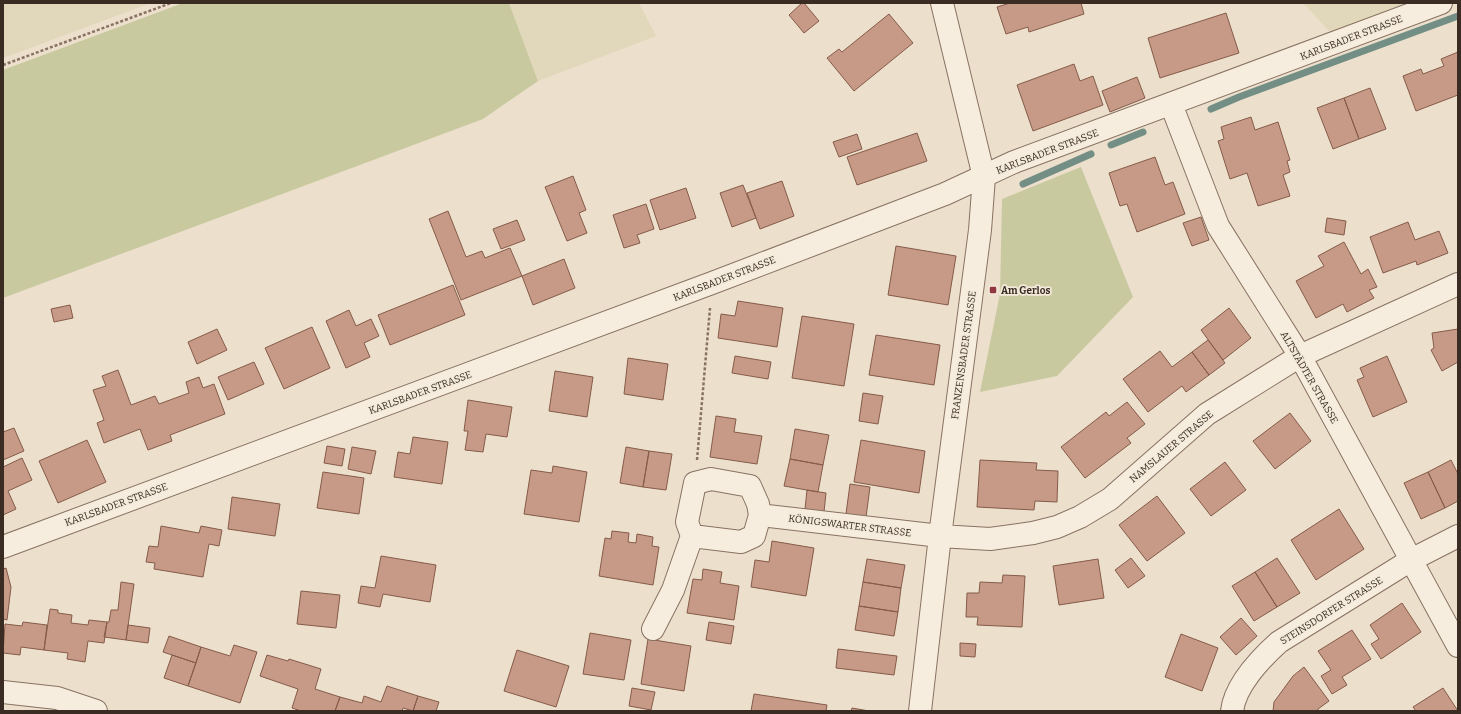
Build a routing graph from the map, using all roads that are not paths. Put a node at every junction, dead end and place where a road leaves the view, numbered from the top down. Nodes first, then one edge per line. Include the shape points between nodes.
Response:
1 (942, 3) edge
2 (1442, 3) edge
3 (1172, 104) junction
4 (984, 177) junction
5 (1458, 284) edge
6 (1300, 356) junction
7 (760, 515) junction
8 (692, 536) junction
9 (940, 536) junction
10 (1458, 536) edge
11 (3, 547) edge
12 (1411, 560) junction
13 (653, 629) dead end
14 (1458, 646) edge
15 (3, 692) edge
16 (96, 711) edge
17 (920, 711) edge
18 (1232, 711) edge

1 - 4 street, FRANZENSBADER STRASSE
2 - 3 street, KARLSBADER STRASSE
3 - 4 street, KARLSBADER STRASSE via 1014,162
3 - 6 street, ALTSTÄDTER STRASSE via 1218,226
4 - 9 street, FRANZENSBADER STRASSE via 980,230
4 - 11 street, KARLSBADER STRASSE via 712,283
5 - 6 street, NAMSLAUER STRASSE
6 - 9 street, NAMSLAUER STRASSE via 1207,414 1110,499 1080,518 1032,533 990,539
6 - 12 street, ALTSTÄDTER STRASSE
7 - 8 street via 754,536 741,542
7 - 8 street via 750,486 711,479 695,483 687,522
7 - 9 street, KÖNIGSWARTER STRASSE
8 - 13 street via 672,590
9 - 17 street, FRANZENSBADER STRASSE
10 - 12 street, STEINSDORFER STRASSE
12 - 14 street, ALTSTÄDTER STRASSE
12 - 18 street, STEINSDORFER STRASSE via 1279,642 1252,669 1233,702
15 - 16 street via 57,698

